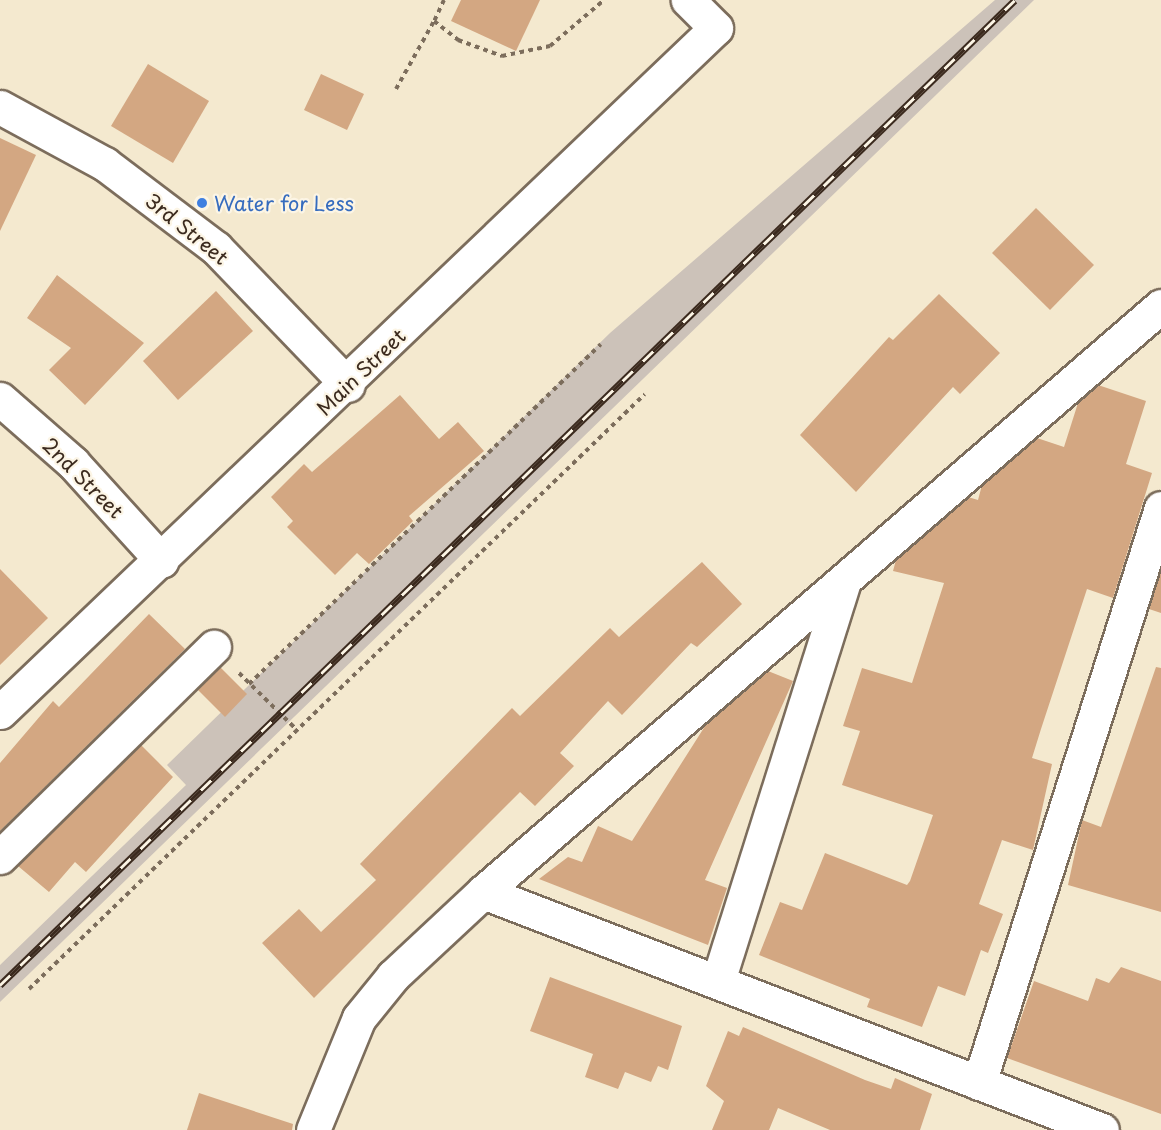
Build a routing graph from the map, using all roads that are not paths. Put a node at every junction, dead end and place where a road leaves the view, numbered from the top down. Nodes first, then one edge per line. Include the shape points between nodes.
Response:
1 (688, 0) edge
2 (0, 107) edge
3 (1161, 306) edge
4 (348, 385) junction
5 (0, 399) edge
6 (1161, 508) edge
7 (162, 561) junction
8 (844, 581) junction
9 (214, 646) road end
10 (0, 711) edge
11 (0, 857) edge
12 (483, 892) junction
13 (718, 981) junction
14 (979, 1083) junction
15 (325, 1127) edge
16 (1102, 1130) edge

1 - 4 street, Main Street via 716,28
2 - 4 street, 3rd Street via 105,164 216,248
3 - 8 street
4 - 7 street, Main Street
5 - 7 street, 2nd Street via 73,463
6 - 14 street
7 - 10 street, Main Street
8 - 12 street
8 - 13 street
9 - 11 street
12 - 13 street
12 - 15 street via 393,976 359,1018
13 - 14 street
14 - 16 street

